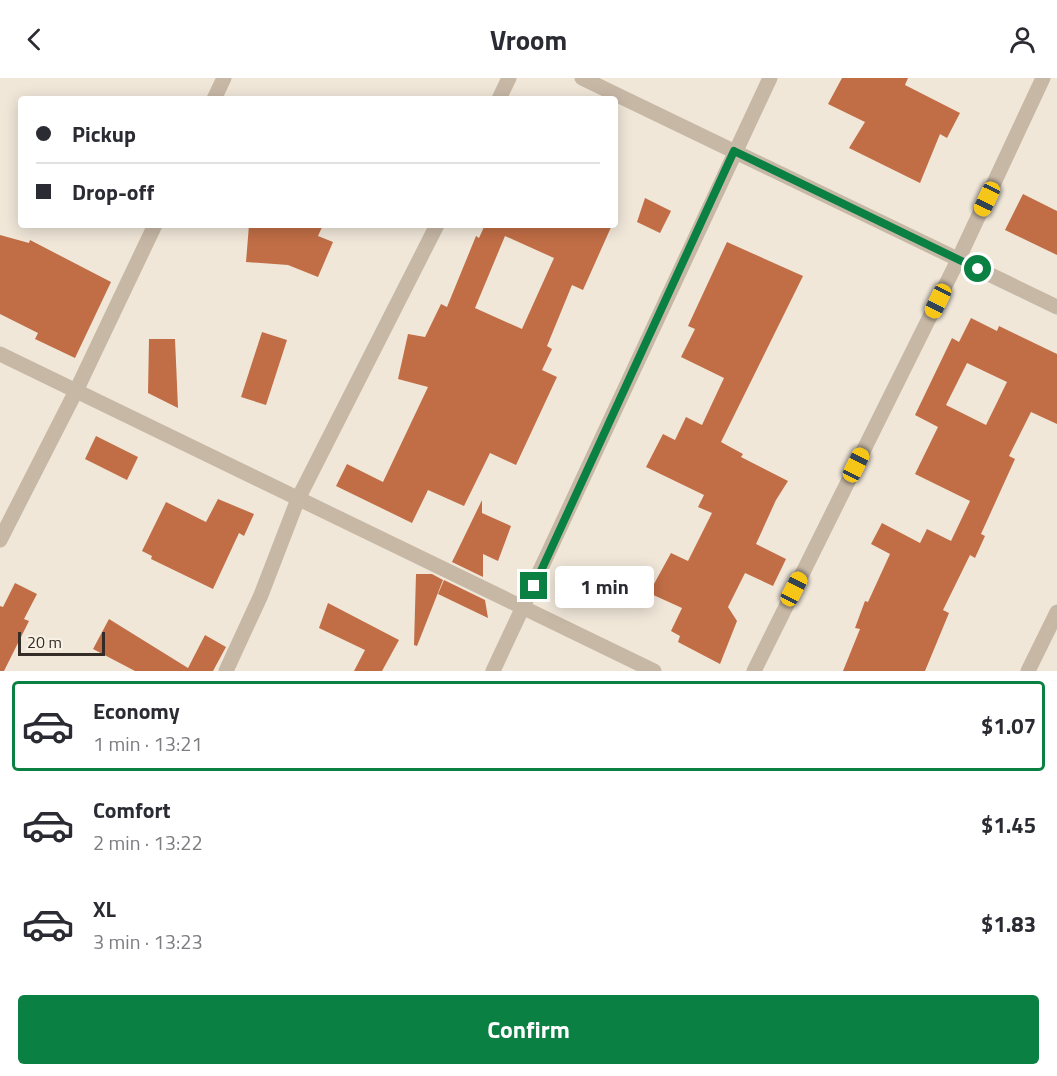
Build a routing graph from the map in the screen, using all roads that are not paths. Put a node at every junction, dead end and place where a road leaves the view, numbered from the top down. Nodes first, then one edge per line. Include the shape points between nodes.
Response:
1 (224, 78) edge
2 (509, 78) edge
3 (582, 78) edge
4 (770, 78) edge
5 (1043, 78) edge
6 (215, 96) edge
7 (500, 96) edge
8 (734, 151) junction
9 (154, 228) edge
10 (435, 228) edge
11 (958, 260) junction
12 (1057, 308) edge
13 (0, 354) edge
14 (76, 391) junction
15 (298, 499) junction
16 (0, 540) edge
17 (524, 608) junction
18 (1057, 612) edge
19 (226, 671) edge
20 (493, 671) edge
21 (654, 671) edge
22 (754, 671) edge
23 (1028, 671) edge

1 - 6 street
2 - 7 street
3 - 8 street
4 - 8 street
5 - 11 street
8 - 11 street
8 - 17 street
9 - 14 street
10 - 15 street
11 - 12 street
11 - 22 street
13 - 14 street
14 - 15 street
14 - 16 street
15 - 17 street
15 - 19 street
17 - 20 street
17 - 21 street
18 - 23 street

